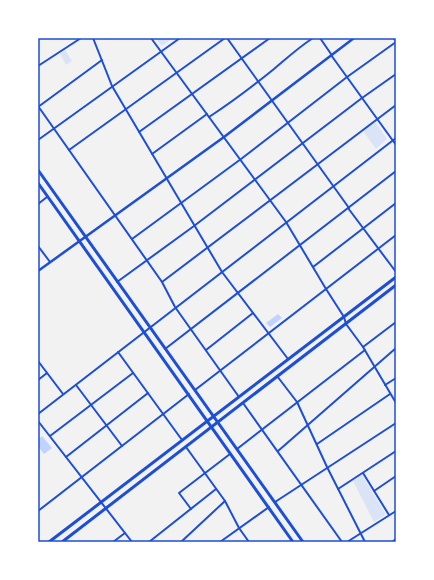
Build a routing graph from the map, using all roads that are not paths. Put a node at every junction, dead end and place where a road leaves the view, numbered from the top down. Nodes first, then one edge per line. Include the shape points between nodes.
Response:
1 (81, 38) edge
2 (93, 38) edge
3 (152, 38) edge
4 (180, 38) edge
5 (226, 38) edge
6 (270, 38) edge
7 (313, 38) edge
8 (320, 38) edge
9 (354, 38) edge
10 (394, 38) edge
11 (396, 42) edge
12 (161, 51) junction
13 (331, 54) junction
14 (242, 58) junction
15 (102, 60) junction
16 (38, 64) edge
17 (177, 72) junction
18 (396, 74) edge
19 (347, 77) junction
20 (258, 81) junction
21 (112, 86) junction
22 (192, 94) junction
23 (362, 98) junction
24 (272, 100) junction
25 (396, 105) edge
26 (38, 107) edge
27 (126, 109) junction
28 (208, 115) junction
29 (377, 118) junction
30 (288, 123) junction
31 (54, 129) junction
32 (139, 132) junction
33 (224, 137) junction
34 (396, 138) edge
35 (38, 140) edge
36 (392, 140) junction
37 (303, 143) junction
38 (396, 146) edge
39 (69, 150) junction
40 (152, 154) junction
41 (241, 160) junction
42 (317, 164) junction
43 (38, 170) edge
44 (396, 171) edge
45 (166, 178) junction
46 (256, 180) junction
47 (38, 183) edge
48 (333, 186) junction
49 (47, 197) junction
50 (270, 200) junction
51 (181, 203) junction
52 (396, 203) edge
53 (38, 204) edge
54 (349, 208) junction
55 (115, 215) junction
56 (286, 222) junction
57 (194, 226) junction
58 (363, 228) junction
59 (396, 235) edge
60 (85, 236) junction
61 (132, 239) junction
62 (79, 241) junction
63 (300, 245) junction
64 (38, 246) edge
65 (207, 247) junction
66 (378, 249) junction
67 (147, 260) junction
68 (50, 262) junction
69 (313, 267) junction
70 (38, 271) edge
71 (222, 272) junction
72 (396, 272) edge
73 (396, 277) edge
74 (117, 282) junction
75 (162, 282) junction
76 (396, 285) edge
77 (326, 289) junction
78 (238, 293) junction
79 (176, 308) junction
80 (253, 313) junction
81 (344, 317) junction
82 (396, 322) edge
83 (346, 324) junction
84 (150, 327) junction
85 (191, 329) junction
86 (144, 332) junction
87 (269, 333) junction
88 (363, 347) junction
89 (396, 348) edge
90 (165, 349) junction
91 (206, 350) junction
92 (365, 350) junction
93 (118, 352) junction
94 (288, 359) junction
95 (38, 361) edge
96 (375, 366) junction
97 (220, 371) junction
98 (47, 373) junction
99 (134, 373) junction
100 (278, 376) junction
101 (396, 378) edge
102 (38, 380) edge
103 (76, 385) junction
104 (385, 385) junction
105 (195, 390) junction
106 (148, 393) junction
107 (63, 394) junction
108 (189, 394) junction
109 (390, 394) junction
110 (239, 397) junction
111 (297, 402) junction
112 (243, 403) junction
113 (396, 403) edge
114 (91, 405) junction
115 (38, 414) edge
116 (163, 414) junction
117 (214, 417) junction
118 (38, 421) edge
119 (208, 421) junction
120 (396, 422) edge
121 (218, 423) junction
122 (107, 425) junction
123 (308, 425) junction
124 (212, 428) junction
125 (262, 429) junction
126 (50, 436) junction
127 (182, 441) junction
128 (317, 444) junction
129 (122, 446) junction
130 (186, 447) junction
131 (237, 448) junction
132 (396, 451) edge
133 (278, 452) junction
134 (230, 453) junction
135 (66, 457) junction
136 (327, 467) junction
137 (205, 473) junction
138 (363, 473) junction
139 (396, 476) edge
140 (82, 478) junction
141 (301, 484) junction
142 (216, 489) junction
143 (338, 489) junction
144 (374, 491) junction
145 (225, 501) junction
146 (102, 502) junction
147 (275, 502) junction
148 (269, 507) junction
149 (106, 508) junction
150 (191, 509) junction
151 (396, 510) edge
152 (38, 511) edge
153 (389, 515) junction
154 (239, 528) junction
155 (360, 532) junction
156 (125, 533) junction
157 (396, 539) edge
158 (49, 542) edge
159 (62, 542) edge
160 (113, 542) edge
161 (132, 542) edge
162 (149, 542) edge
163 (181, 542) edge
164 (220, 542) edge
165 (249, 542) edge
166 (293, 542) edge
167 (303, 542) edge
168 (342, 542) edge
169 (347, 542) edge
170 (365, 542) edge
171 (392, 542) edge

1 - 16 street
2 - 15 street
3 - 12 street
4 - 12 street
5 - 14 street
5 - 17 street
6 - 14 street
7 - 20 street
8 - 13 street
9 - 13 street
10 - 11 street
11 - 19 street
12 - 17 street
12 - 21 street
13 - 19 street
13 - 24 street
14 - 20 street
14 - 22 street
15 - 21 street
15 - 26 street
17 - 22 street
17 - 27 street
18 - 23 street
19 - 23 street
19 - 30 street
20 - 24 street
20 - 28 street via 226,106
21 - 27 street
21 - 31 street
22 - 28 street
22 - 32 street
23 - 29 street
23 - 37 street
24 - 30 street
24 - 33 street
25 - 29 street
26 - 31 street
27 - 32 street
27 - 39 street
28 - 33 street
28 - 40 street
29 - 36 street
29 - 42 street
30 - 37 street
30 - 41 street
31 - 35 street
31 - 39 street
32 - 40 street
33 - 41 street
33 - 45 street
34 - 36 street
36 - 38 street
36 - 48 street
37 - 42 street
37 - 46 street
39 - 55 street
40 - 45 street
41 - 46 street
41 - 51 street
42 - 48 street
42 - 50 street
43 - 60 main road
44 - 54 street
45 - 51 street
45 - 55 street
46 - 50 street
46 - 57 street
47 - 49 main road
48 - 54 street
48 - 56 street
49 - 53 street
49 - 62 main road
50 - 56 street
50 - 65 street
51 - 57 street
51 - 61 street
52 - 58 street
54 - 58 street
54 - 63 street
55 - 60 street
55 - 61 street
56 - 63 street
56 - 71 street
57 - 65 street
57 - 67 street
58 - 66 street
58 - 69 street
59 - 66 street
60 - 62 street
60 - 74 main road
61 - 67 street
62 - 68 street
62 - 86 main road
63 - 69 street
63 - 78 street
64 - 68 street
65 - 71 street
65 - 75 street
66 - 72 street
66 - 77 street
67 - 74 street
67 - 75 street
68 - 70 street
69 - 77 street
71 - 78 street
71 - 79 street
73 - 81 main road
74 - 84 main road
75 - 79 street
76 - 83 main road
77 - 81 street
77 - 87 street
78 - 80 street
78 - 85 street
79 - 84 street
79 - 85 street
80 - 87 street
80 - 91 street
81 - 83 street
81 - 94 main road
82 - 88 street
83 - 88 street
83 - 100 main road
84 - 86 street
84 - 90 main road
85 - 90 street
85 - 91 street
86 - 93 street
86 - 108 main road
87 - 94 street
87 - 97 street
88 - 92 street
89 - 96 street
90 - 105 main road
91 - 97 street
92 - 96 street
92 - 111 street
93 - 99 street
93 - 103 street
94 - 110 main road
95 - 98 street
96 - 104 street
96 - 123 street
97 - 105 street
97 - 110 street
98 - 102 street
98 - 107 street
99 - 106 street
99 - 114 street
100 - 111 street
100 - 112 main road
101 - 104 street
103 - 107 street
103 - 114 street
104 - 109 street
105 - 117 main road
106 - 116 street
106 - 122 street
107 - 115 street
108 - 116 street
108 - 119 main road
109 - 113 street
109 - 128 street
110 - 117 main road
111 - 123 street
111 - 125 street
112 - 121 main road
112 - 125 street
114 - 122 street
114 - 126 street
116 - 127 street
116 - 129 street
117 - 119 main road
117 - 121 main road
118 - 126 street
119 - 124 main road
119 - 127 main road
120 - 136 street
121 - 124 main road
121 - 131 main road
122 - 129 street
122 - 135 street
123 - 128 street
123 - 133 street
124 - 130 main road
124 - 134 main road
125 - 131 street
125 - 133 street
126 - 135 street
127 - 146 main road
128 - 136 street
129 - 140 street
130 - 137 street
130 - 149 main road
131 - 147 main road
132 - 138 street
133 - 141 street
134 - 137 street
134 - 148 main road
135 - 140 street
136 - 141 street
136 - 143 street
137 - 142 street
137 - 150 street via 178,493
138 - 143 street
138 - 144 street
139 - 144 street
140 - 146 street
140 - 152 street
141 - 147 street
141 - 168 street
142 - 145 street
142 - 150 street
143 - 155 street
144 - 153 street
145 - 154 street
145 - 163 street
146 - 149 street
146 - 158 main road
147 - 167 main road
148 - 154 street
148 - 166 main road
149 - 156 street
149 - 159 main road
150 - 162 street
151 - 153 street
153 - 155 street
154 - 164 street
154 - 165 street
155 - 169 street
155 - 170 street
156 - 160 street
156 - 161 street
157 - 171 street

